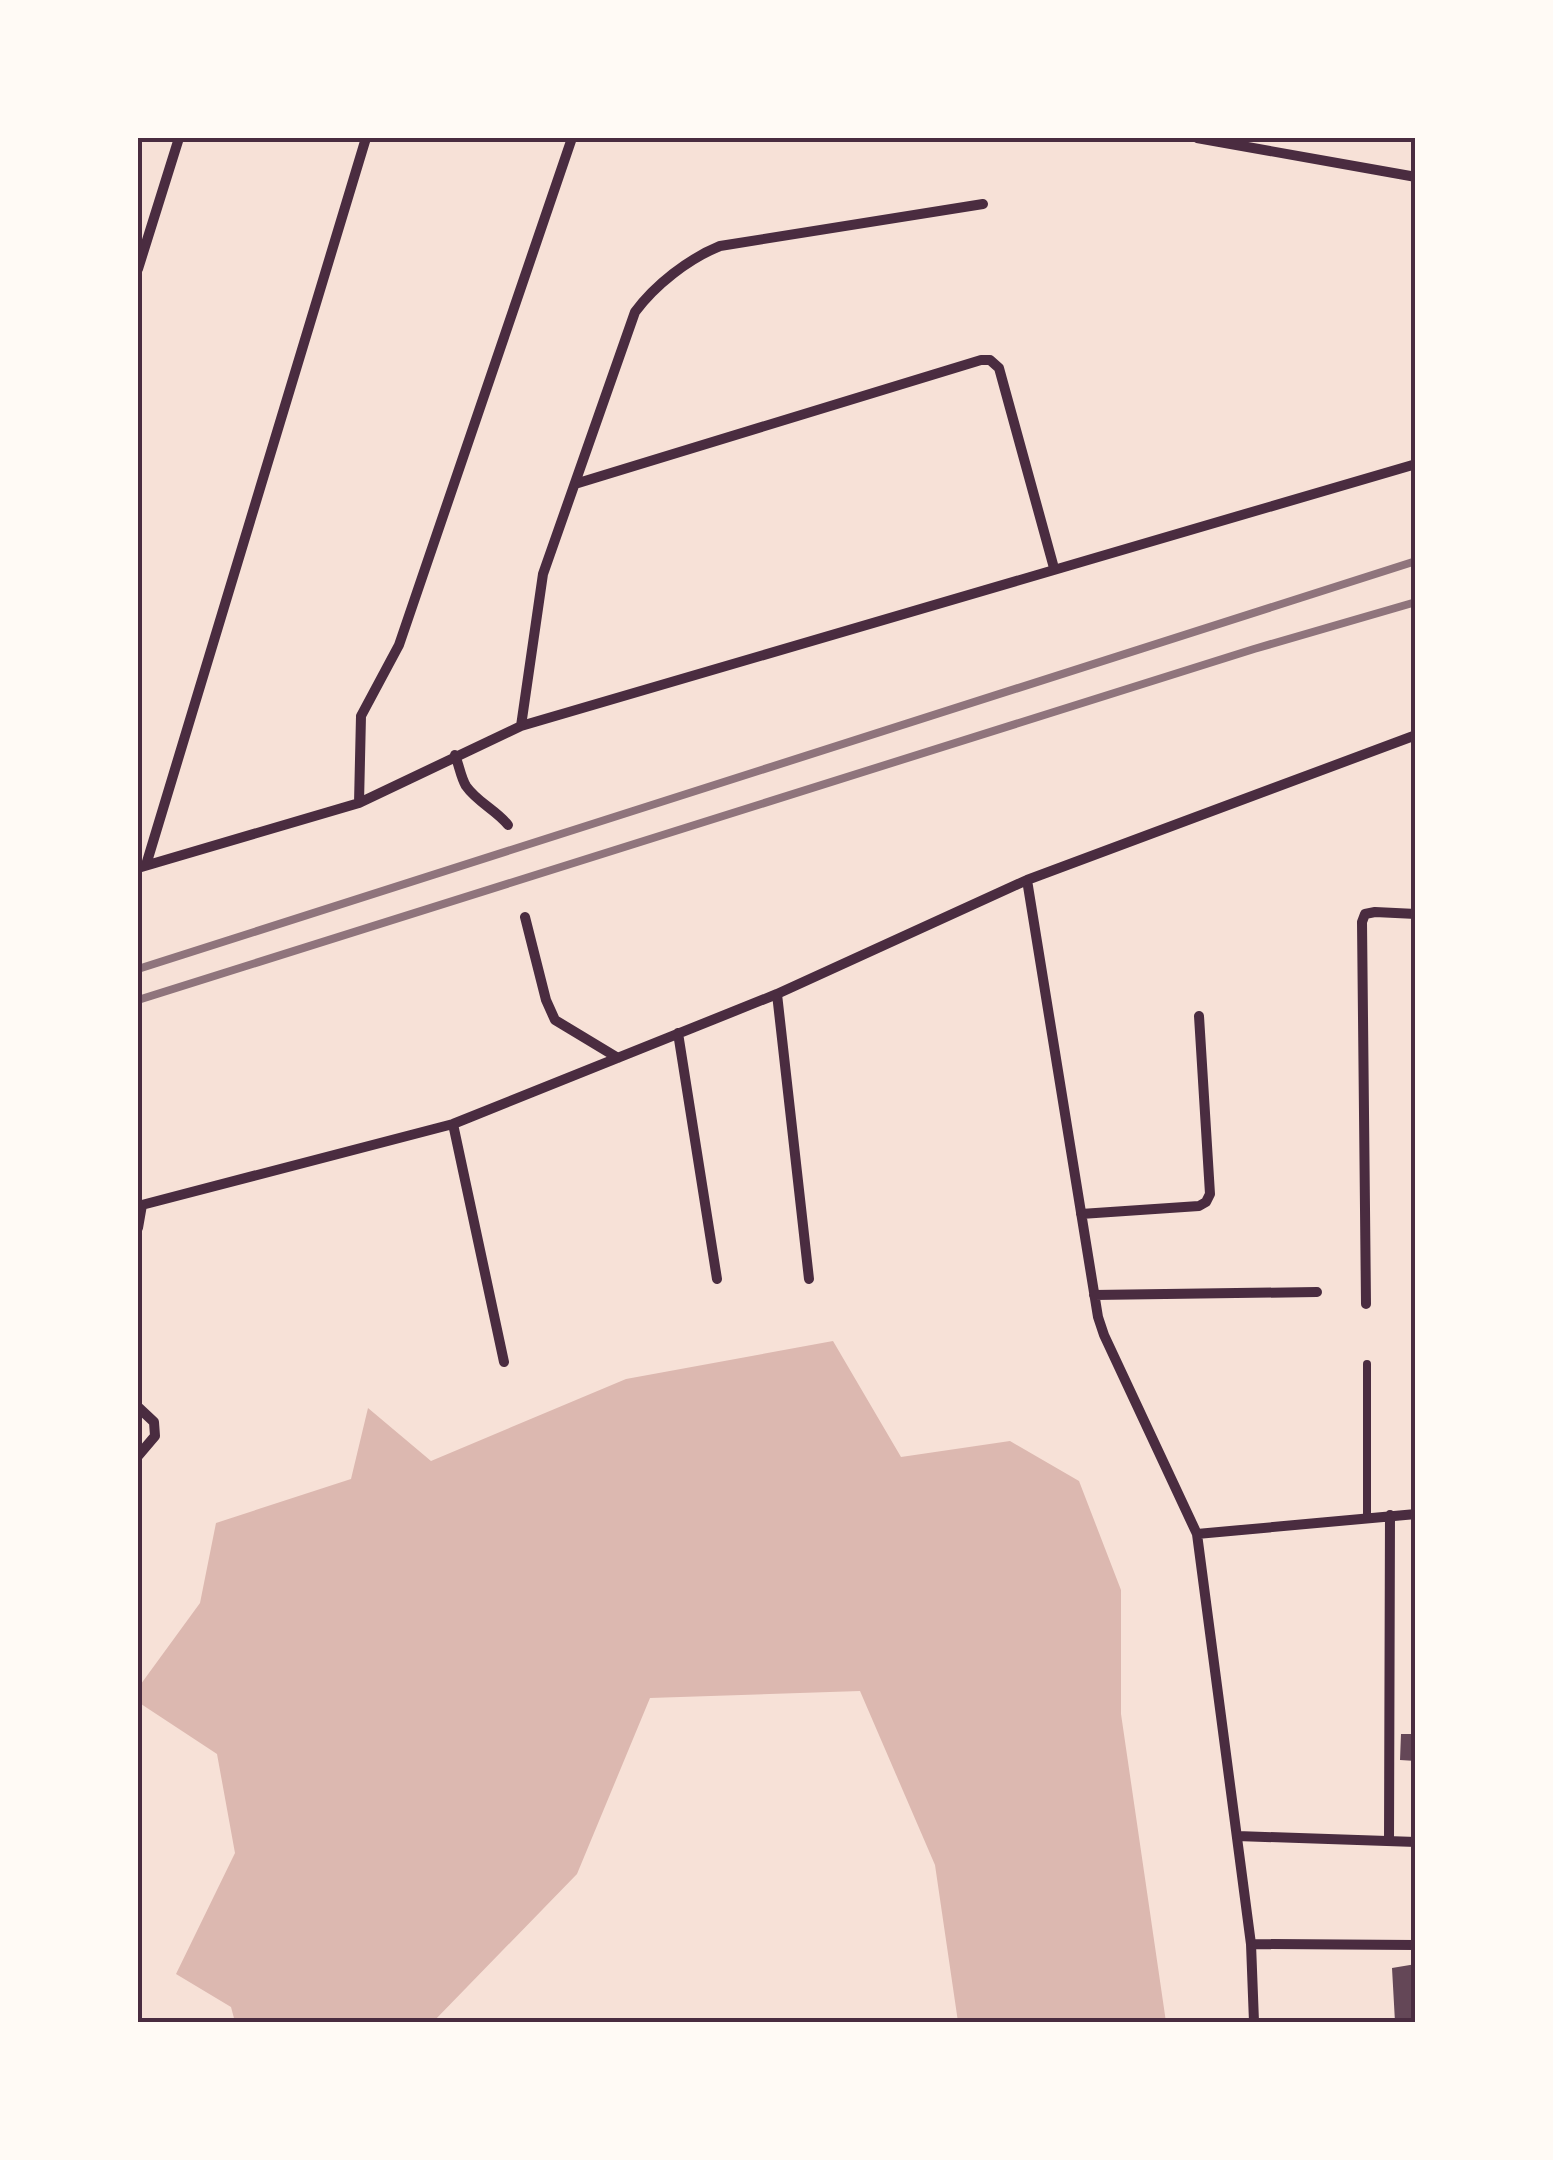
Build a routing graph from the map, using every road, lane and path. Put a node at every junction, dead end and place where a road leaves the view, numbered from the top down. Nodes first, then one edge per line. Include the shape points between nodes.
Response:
1 (180, 138) edge
2 (366, 138) edge
3 (572, 138) edge
4 (1198, 138) edge
5 (1416, 177) edge
6 (983, 204) dead end
7 (138, 269) edge
8 (1416, 464) edge
9 (575, 484) junction
10 (1054, 568) junction
11 (521, 726) junction
12 (1416, 735) edge
13 (456, 756) junction
14 (359, 803) junction
15 (508, 825) dead end
16 (142, 867) edge
17 (1027, 880) junction
18 (1416, 914) edge
19 (525, 917) dead end
20 (777, 994) junction
21 (1199, 1016) dead end
22 (678, 1033) junction
23 (618, 1058) junction
24 (453, 1124) junction
25 (140, 1205) edge
26 (1082, 1214) junction
27 (138, 1228) edge
28 (717, 1279) dead end
29 (809, 1279) dead end
30 (1317, 1292) dead end
31 (1094, 1296) junction
32 (1366, 1304) dead end
33 (504, 1362) dead end
34 (1368, 1364) dead end
35 (138, 1407) edge
36 (138, 1456) edge
37 (1416, 1514) edge
38 (1390, 1515) junction
39 (1368, 1517) junction
40 (1197, 1534) junction
41 (1237, 1836) junction
42 (1389, 1840) junction
43 (1416, 1842) edge
44 (1251, 1944) junction
45 (1416, 1945) edge
46 (1254, 2022) edge

1 - 7 street
2 - 16 street
3 - 14 street via 394,659 365,705
4 - 5 street
6 - 9 street via 704,252 635,312
8 - 10 street
9 - 10 street via 990,360 999,368
9 - 11 street via 543,574
10 - 11 street
11 - 13 street
12 - 17 street
13 - 14 street
13 - 15 street via 465,785
14 - 16 street
17 - 20 street
17 - 26 street
18 - 32 street via 1374,912 1362,922
19 - 23 street via 555,1020
20 - 22 street
20 - 29 street
21 - 26 street via 1206,1202
22 - 23 street
22 - 28 street
23 - 24 street
24 - 25 street
24 - 33 street
25 - 27 street
26 - 31 street
30 - 31 street
31 - 40 street via 1104,1335
34 - 39 lane
35 - 36 street via 154,1422 154,1436
37 - 38 street
38 - 39 street
38 - 42 street
39 - 40 street
40 - 41 street
41 - 42 street
41 - 44 street
42 - 43 street
44 - 45 street
44 - 46 street

